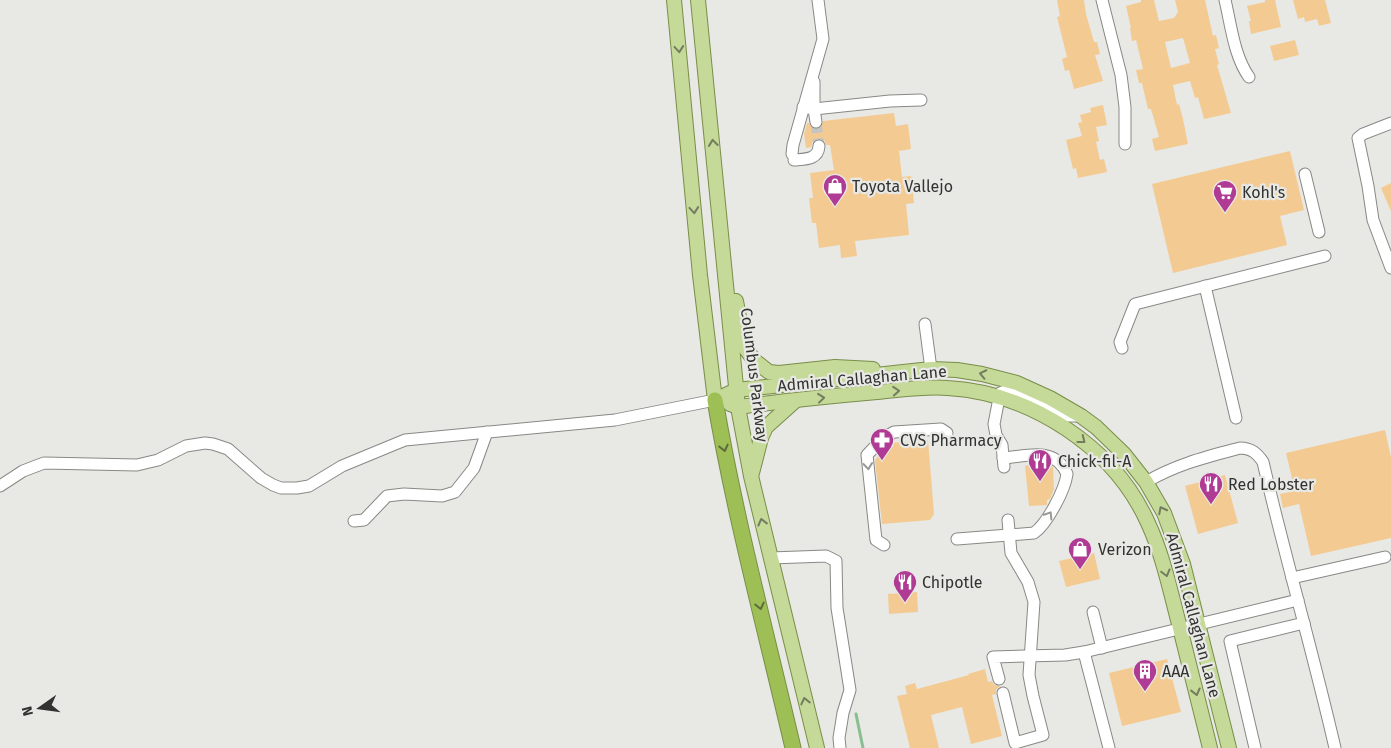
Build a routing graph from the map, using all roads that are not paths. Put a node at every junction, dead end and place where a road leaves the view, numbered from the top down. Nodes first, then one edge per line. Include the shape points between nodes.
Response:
1 (674, 0) edge
2 (698, 0) edge
3 (818, 0) edge
4 (1102, 0) edge
5 (1225, 0) edge
6 (1249, 77) dead end
7 (921, 100) dead end
8 (809, 108) junction
9 (816, 122) tunnel mouth
10 (1391, 123) edge
11 (1125, 144) dead end
12 (819, 146) dead end
13 (1305, 174) dead end
14 (719, 209) junction
15 (1319, 232) dead end
16 (1325, 256) dead end
17 (1391, 268) edge
18 (1204, 286) junction
19 (924, 324) dead end
20 (1122, 348) dead end
21 (925, 369) junction
22 (736, 390) junction
23 (999, 398) junction
24 (714, 400) junction
25 (795, 400) junction
26 (738, 407) junction
27 (1081, 416) junction
28 (1236, 418) dead end
29 (487, 432) junction
30 (947, 434) dead end
31 (751, 476) junction
32 (1146, 482) junction
33 (0, 486) edge
34 (1008, 520) dead end
35 (354, 521) dead end
36 (1010, 535) junction
37 (957, 539) dead end
38 (884, 545) dead end
39 (1385, 557) dead end
40 (771, 558) junction
41 (1292, 578) junction
42 (1298, 600) junction
43 (1093, 612) dead end
44 (1198, 623) junction
45 (1304, 623) junction
46 (1180, 628) junction
47 (1102, 648) junction
48 (1084, 652) junction
49 (1030, 656) junction
50 (999, 679) dead end
51 (1003, 693) dead end
52 (793, 748) edge
53 (817, 748) edge
54 (840, 748) edge
55 (1109, 748) edge
56 (1210, 748) edge
57 (1229, 748) edge
58 (1256, 748) edge
59 (1335, 748) edge

1 -> 24 main road
14 -> 2 main road, Columbus Parkway
3 - 8 street via 823,39
4 - 11 street via 1121,75
5 - 6 street via 1239,57
7 - 8 street
8 - 9 street
8 - 12 street via 793,145 793,157 814,157
10 - 17 street via 1358,138 1373,220
13 - 15 street
14 - 21 main road via 745,348 769,372 835,367
14 - 22 main road, Columbus Parkway
16 - 18 street
18 - 20 street via 1135,304 1120,342
18 - 28 street
19 - 21 street
21 - 22 main road, Admiral Callaghan Lane
27 -> 21 main road, Admiral Callaghan Lane via 1017,383 974,372
22 - 24 main road, Admiral Callaghan Lane
22 - 26 main road, Columbus Parkway
25 -> 23 main road, Admiral Callaghan Lane via 946,388
23 - 27 street via 1000,393 1007,390 1065,416
36 -> 23 street via 1034,533 1042,527 1067,474 1061,462 1049,454 1004,463 1002,445 994,424
23 -> 46 main road, Admiral Callaghan Lane via 1026,407 1070,432 1098,454 1121,480 1140,507 1154,537
24 - 26 main road, Admiral Callaghan Lane
24 - 29 street via 615,420
24 -> 52 highway
25 - 26 main road, Admiral Callaghan Lane
25 - 31 main road via 766,427
26 - 31 main road, Columbus Parkway
27 - 32 main road, Admiral Callaghan Lane via 1110,440
29 - 33 street via 406,440 342,466 309,486 297,488 273,485 228,449 205,443 186,446 158,460 137,465 44,463 23,471
29 - 35 street via 474,468 455,492 442,496 388,496 364,520
30 -> 38 street via 941,429 894,432 883,438 868,455 876,540
40 -> 31 main road, Columbus Parkway
32 - 41 street via 1181,464 1240,448 1257,454 1263,462
44 -> 32 main road, Admiral Callaghan Lane via 1175,539
34 - 36 street
36 - 37 street
36 - 49 street via 1011,553 1028,582 1034,602
39 - 41 street
53 -> 40 main road, Columbus Parkway
40 - 54 street via 826,556 836,561 837,608 850,690 839,738
41 - 42 street
42 - 44 street
42 - 45 street
43 - 47 street
44 - 46 street
44 - 57 main road, Admiral Callaghan Lane
45 - 58 street via 1230,641
45 - 59 street
46 - 47 street
46 -> 56 main road, Admiral Callaghan Lane
47 - 48 street
48 - 49 street
48 - 55 street
49 - 50 street via 994,657
49 - 51 street via 1032,696 1043,735 1015,743

